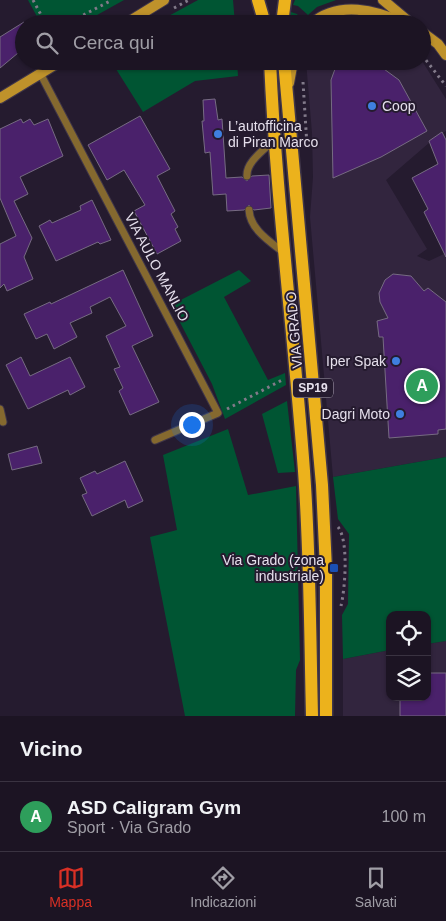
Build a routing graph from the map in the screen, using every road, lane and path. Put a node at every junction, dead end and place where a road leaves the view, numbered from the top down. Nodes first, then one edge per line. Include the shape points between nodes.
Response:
1 (33, 0) edge
2 (112, 0) edge
3 (164, 0) edge
4 (258, 0) edge
5 (285, 0) edge
6 (383, 0) edge
7 (41, 15) edge
8 (83, 15) edge
9 (140, 15) edge
10 (262, 15) edge
11 (283, 15) edge
12 (320, 15) edge
13 (386, 15) edge
14 (401, 15) edge
15 (442, 40) edge
16 (446, 55) edge
17 (431, 67) edge
18 (45, 70) edge
19 (267, 70) edge
20 (285, 70) edge
21 (292, 70) edge
22 (40, 73) junction
23 (446, 86) edge
24 (0, 98) edge
25 (287, 99) junction
26 (274, 140) junction
27 (247, 176) dead end
28 (248, 210) dead end
29 (283, 252) junction
30 (295, 373) junction
31 (0, 410) edge
32 (218, 414) junction
33 (3, 422) dead end
34 (156, 440) dead end
35 (312, 716) edge
36 (326, 716) edge

1 - 7 path
2 - 8 path
3 - 9 street
4 - 10 main road
5 - 11 main road
6 - 14 street
12 - 13 street via 348,6 366,7
15 - 16 street
17 - 23 path
18 - 22 street
19 - 26 main road, VIA GRADO / SP19
20 - 25 main road, VIA GRADO / SP19
21 - 25 street
22 - 24 street
22 - 32 lane, VIA AULO MANLIO
25 - 36 main road, VIA GRADO / SP19 via 322,485 326,569
26 - 27 lane via 256,157 246,171
26 - 29 main road, VIA GRADO / SP19
28 - 29 lane via 249,220
29 - 30 main road, VIA GRADO / SP19
30 - 32 path
30 - 35 main road, VIA GRADO / SP19 via 308,540
31 - 33 lane
32 - 34 lane

